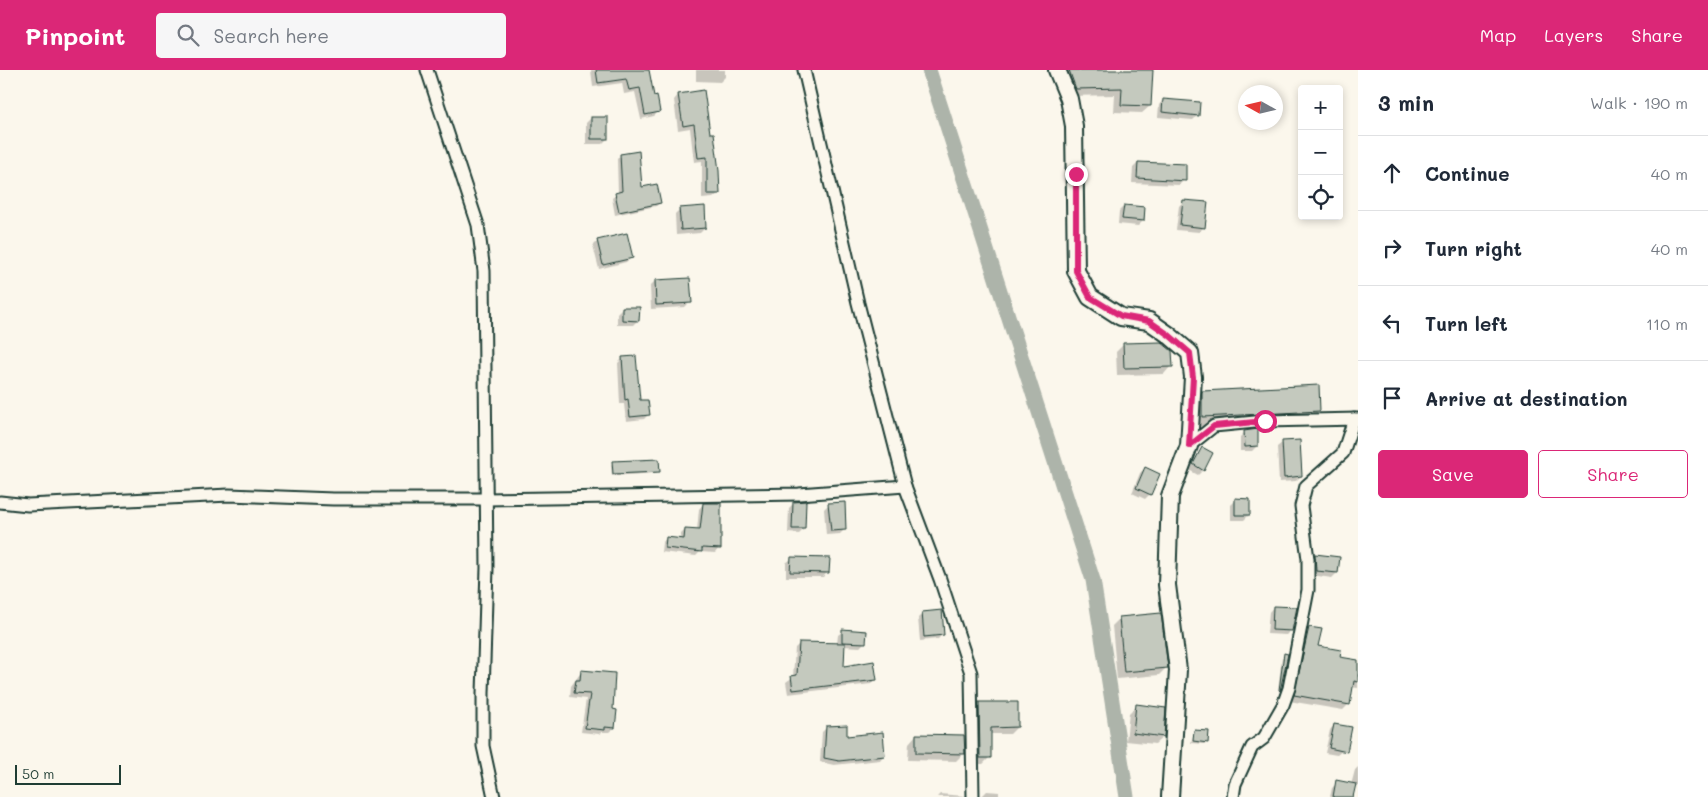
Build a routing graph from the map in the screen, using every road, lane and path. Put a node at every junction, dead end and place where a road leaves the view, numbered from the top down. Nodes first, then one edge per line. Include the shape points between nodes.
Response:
1 (428, 70) edge
2 (804, 70) edge
3 (1057, 70) edge
4 (1356, 419) edge
5 (1189, 446) junction
6 (905, 486) junction
7 (486, 499) junction
8 (0, 502) edge
9 (494, 797) edge
10 (973, 797) edge
11 (1170, 797) edge
12 (1233, 797) edge

1 - 7 street via 478,225 484,271
2 - 6 street
3 - 5 street via 1069,99 1074,126 1076,271 1090,297 1121,316 1149,321 1190,353 1193,377
4 - 5 street via 1214,426
4 - 12 street via 1343,453 1306,486 1301,506 1308,559 1308,590 1289,688 1264,738 1252,747 1235,784
5 - 11 street via 1170,496 1167,585 1178,670
6 - 7 street via 799,494
6 - 10 street via 971,673
7 - 8 street via 229,495 28,505
7 - 9 street via 483,746

